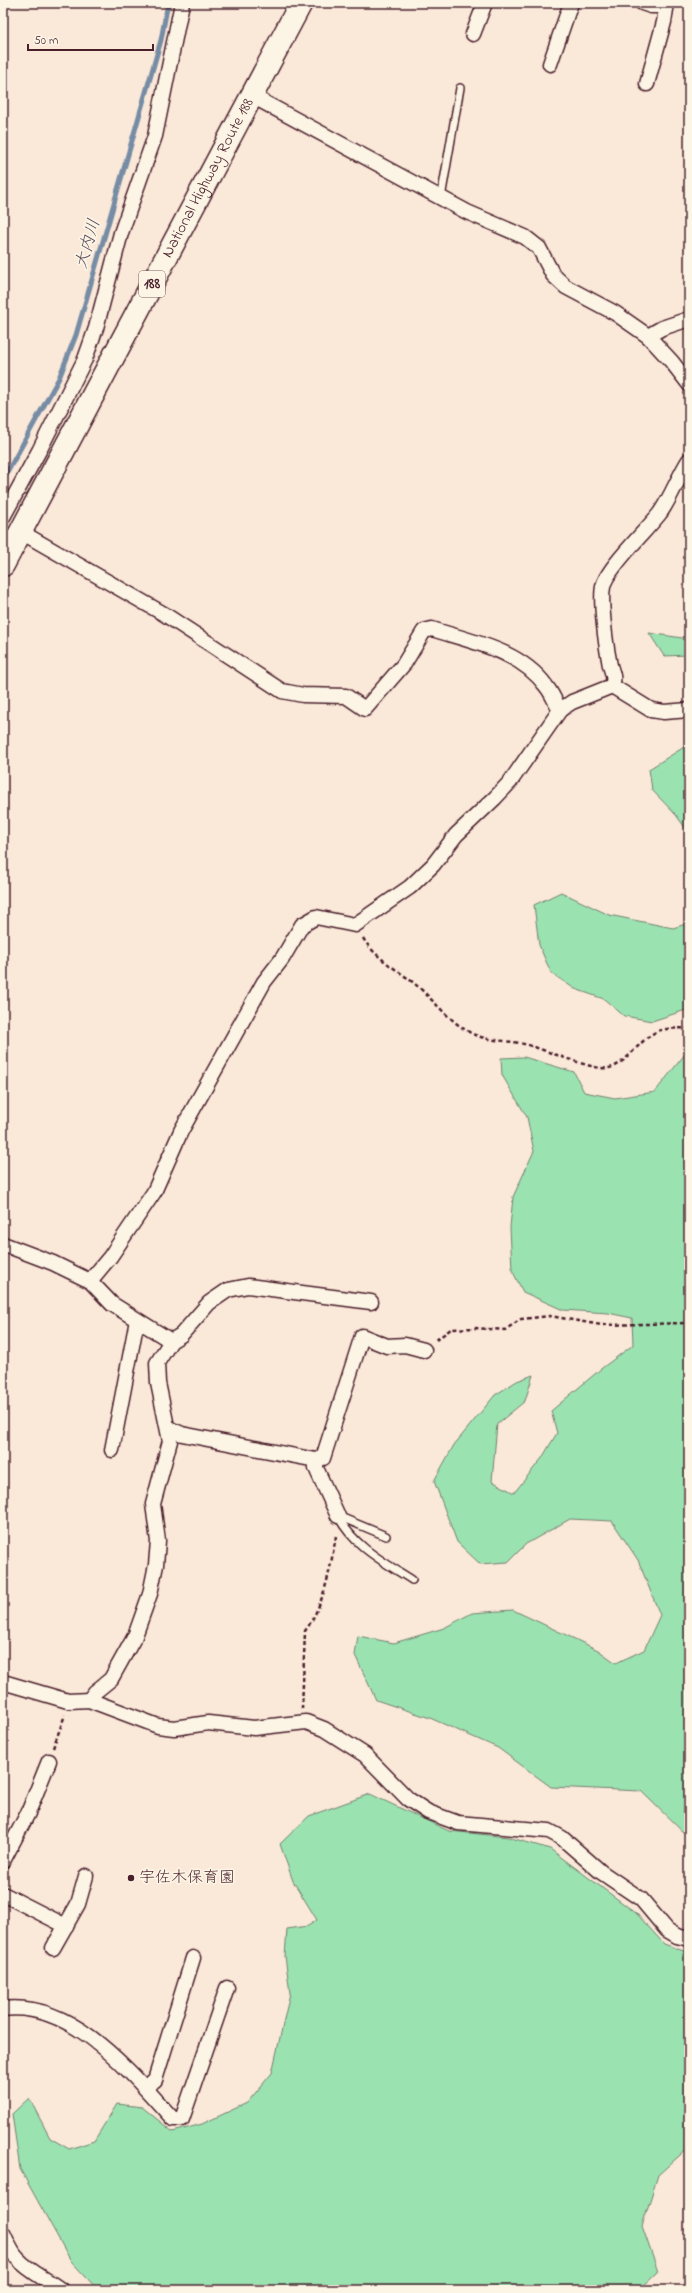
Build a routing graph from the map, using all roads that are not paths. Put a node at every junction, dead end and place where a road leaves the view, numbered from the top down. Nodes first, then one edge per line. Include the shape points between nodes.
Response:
1 (182, 3) edge
2 (301, 3) edge
3 (485, 3) edge
4 (571, 3) edge
5 (642, 3) edge
6 (666, 4) edge
7 (473, 34) dead end
8 (550, 64) dead end
9 (647, 84) dead end
10 (460, 88) dead end
11 (252, 96) junction
12 (441, 198) junction
13 (689, 319) edge
14 (648, 336) junction
15 (689, 384) edge
16 (689, 460) edge
17 (3, 517) edge
18 (20, 532) junction
19 (3, 565) edge
20 (612, 686) junction
21 (560, 710) junction
22 (689, 710) edge
23 (3, 1244) edge
24 (90, 1281) junction
25 (371, 1302) dead end
26 (137, 1320) junction
27 (171, 1341) junction
28 (424, 1350) road end
29 (168, 1428) junction
30 (112, 1450) dead end
31 (316, 1460) junction
32 (338, 1516) junction
33 (386, 1536) dead end
34 (412, 1580) dead end
35 (3, 1682) edge
36 (89, 1700) junction
37 (49, 1760) road end
38 (3, 1860) edge
39 (86, 1876) dead end
40 (3, 1894) edge
41 (66, 1926) junction
42 (689, 1939) edge
43 (53, 1948) dead end
44 (193, 1958) dead end
45 (227, 1988) dead end
46 (3, 2009) edge
47 (145, 2088) junction
48 (3, 2233) edge
49 (61, 2290) edge

1 - 17 street via 155,136 121,233 96,328 85,359
2 - 11 highway, National Highway Route 188 / 188
3 - 7 street
4 - 8 street
5 - 6 street via 651,6
6 - 9 street
10 - 12 lane
11 - 12 street
11 - 18 highway, National Highway Route 188 / 188
12 - 14 street via 525,237 539,248 553,275 566,287 615,313
13 - 14 street via 662,328
14 - 15 street
16 - 20 street via 660,512 613,569 602,587 609,662 615,678
18 - 19 highway, National Highway Route 188 / 188
18 - 21 street via 164,614 282,691 303,695 346,696 365,708 404,664 424,631 432,629 505,653 523,664 546,686
20 - 21 street via 572,702
20 - 22 street via 651,710
21 - 24 street via 510,782 456,835 433,865 410,887 355,925 316,917 302,925 282,959 264,982 181,1131 154,1192 110,1257
23 - 24 street via 53,1263
24 - 26 street via 112,1304
25 - 27 street via 248,1286 228,1290 209,1304 181,1335
26 - 27 street
26 - 30 street
27 - 29 street via 157,1362 158,1383
28 - 31 street via 405,1345 387,1346 362,1336 330,1441 323,1458
29 - 31 street via 182,1434
29 - 36 street via 170,1442 153,1504 158,1541 150,1594 135,1636 121,1664 111,1679
31 - 32 street via 316,1468
32 - 33 lane
32 - 34 lane via 357,1543
35 - 36 street via 68,1701
36 - 42 street via 158,1726 174,1728 208,1723 254,1728 301,1721 324,1729 365,1755 408,1799 428,1812 458,1823 549,1831 562,1838 601,1872 641,1899 666,1930
37 - 38 street via 28,1812
39 - 41 street via 78,1904
40 - 41 street
41 - 43 street
44 - 47 street via 155,2080
45 - 47 street via 182,2119 173,2119
46 - 47 street via 19,2007 35,2010 74,2025 116,2058
48 - 49 street via 16,2258

